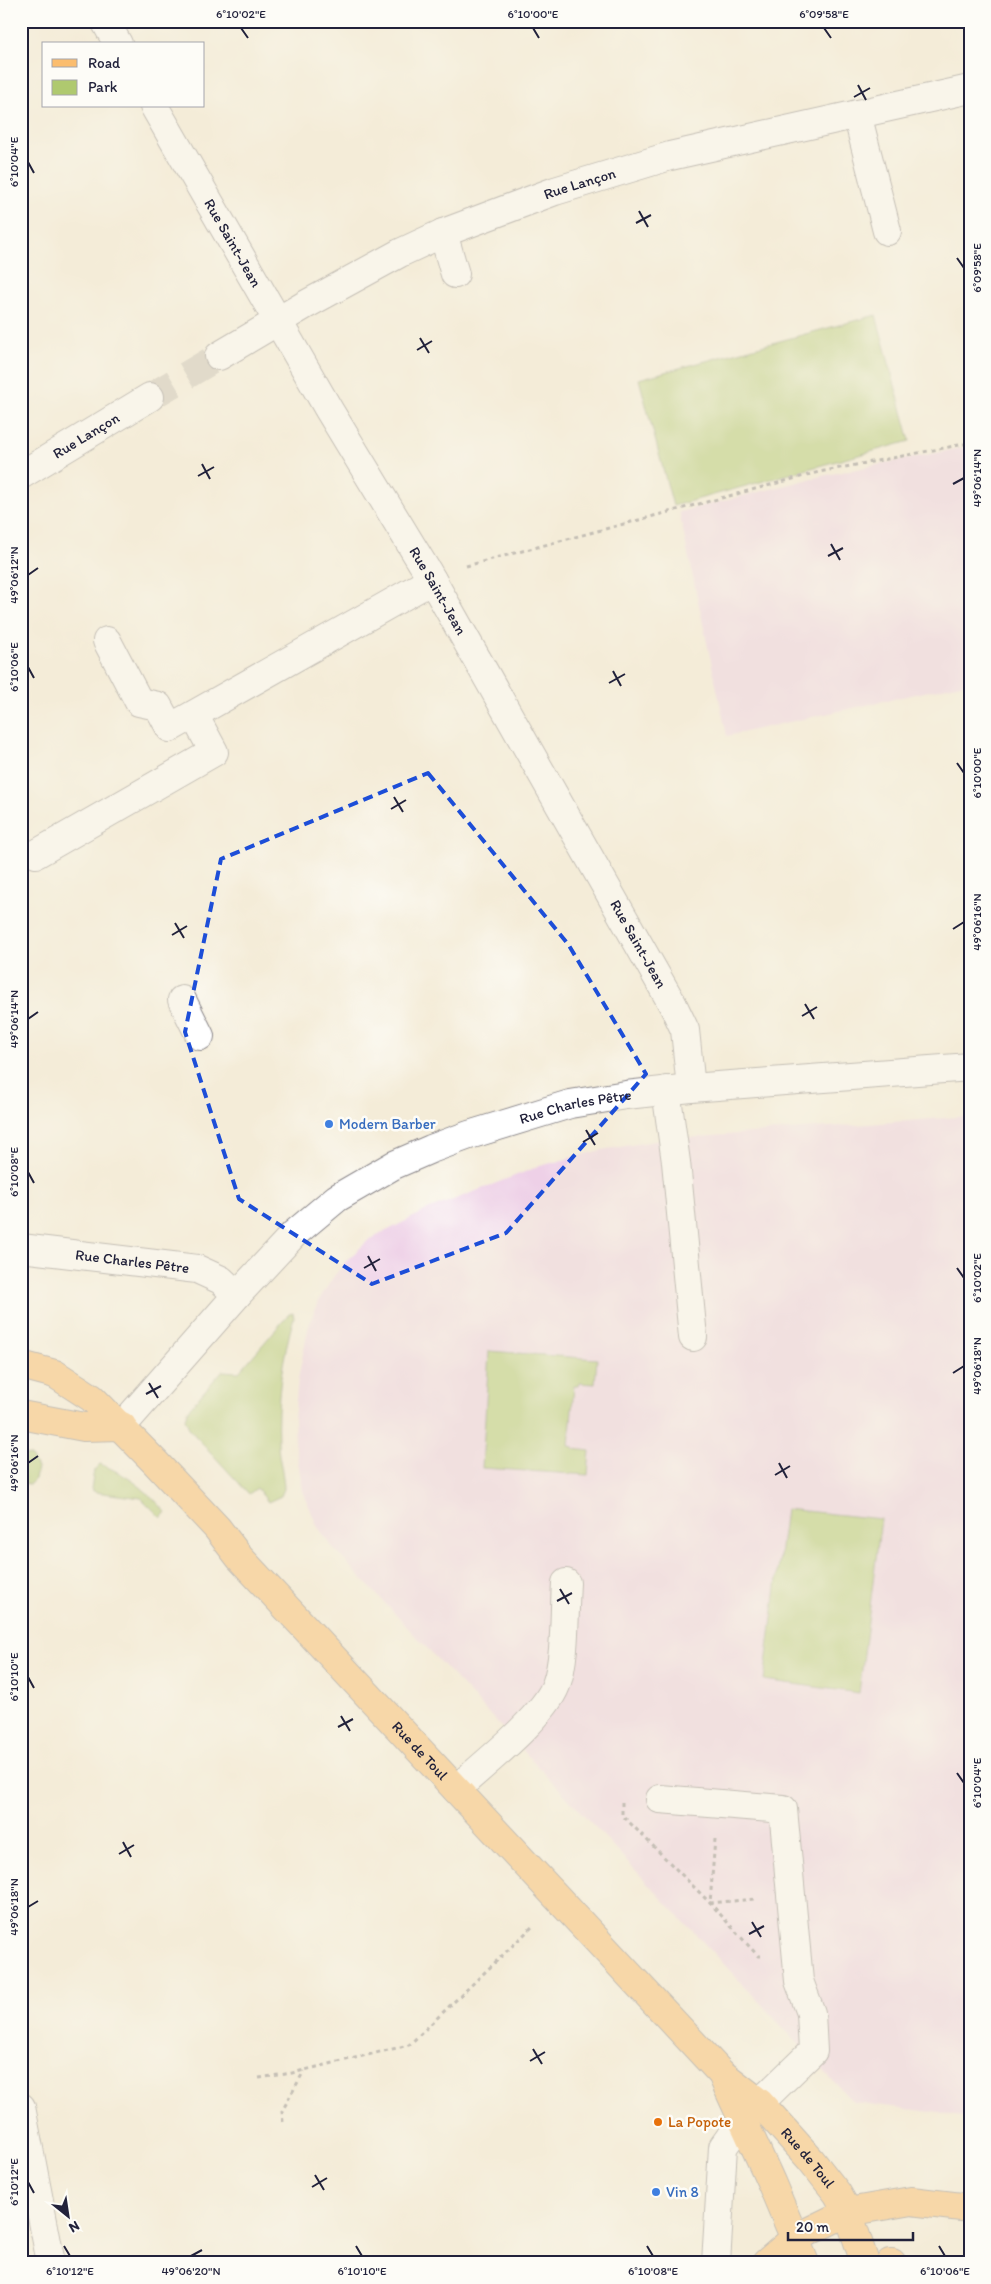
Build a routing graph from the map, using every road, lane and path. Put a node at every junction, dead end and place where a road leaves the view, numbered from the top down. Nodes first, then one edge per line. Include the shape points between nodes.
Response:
1 (104, 21) edge
2 (117, 42) edge
3 (970, 89) edge
4 (155, 108) edge
5 (857, 114) junction
6 (887, 231) dead end
7 (443, 233) junction
8 (455, 274) dead end
9 (279, 321) junction
10 (219, 356) tunnel mouth
11 (150, 397) tunnel mouth
12 (970, 443) edge
13 (21, 475) edge
14 (430, 575) junction
15 (107, 641) dead end
16 (194, 715) junction
17 (36, 854) dead end
18 (182, 1000) dead end
19 (200, 1036) dead end
20 (970, 1067) edge
21 (678, 1089) junction
22 (21, 1248) edge
23 (237, 1295) junction
24 (694, 1337) dead end
25 (21, 1364) edge
26 (21, 1416) edge
27 (122, 1426) junction
28 (566, 1582) dead end
29 (456, 1789) junction
30 (660, 1799) joint
31 (717, 1804) junction
32 (791, 1897) junction
33 (710, 1903) junction
34 (532, 1927) dead end
35 (796, 1954) junction
36 (304, 2070) junction
37 (259, 2078) dead end
38 (21, 2107) edge
39 (751, 2111) junction
40 (283, 2122) dead end
41 (970, 2208) edge
42 (848, 2212) junction
43 (800, 2251) edge
44 (51, 2263) edge
45 (716, 2263) edge
46 (766, 2263) edge
47 (865, 2263) edge

1 - 2 street
3 - 5 street, Rue Lançon
4 - 9 street, Rue Saint-Jean
5 - 6 street
5 - 7 street, Rue Lançon via 670,156 555,191
7 - 8 street
7 - 9 street, Rue Lançon via 400,253
9 - 10 street, Rue Lançon
9 - 14 street, Rue Saint-Jean via 329,410
11 - 13 street, Rue Lançon
12 - 14 path via 819,472
14 - 16 street
14 - 21 street, Rue Saint-Jean via 673,1005 685,1030
15 - 16 street via 139,702 158,706 170,728
16 - 17 street via 214,752
18 - 19 street
20 - 21 street, Rue Charles Pêtre
21 - 23 street, Rue Charles Pêtre via 570,1104 470,1135 394,1166 336,1198 294,1234
21 - 24 street, Rue Saint-Jean via 676,1162
22 - 23 street, Rue Charles Pêtre via 196,1269 221,1280
23 - 27 street, Rue Charles Pêtre
25 - 27 main road via 55,1374 92,1398
26 - 27 main road via 84,1426
27 - 29 main road, Rue de Toul via 217,1528 240,1558
28 - 29 street via 561,1662 556,1686 528,1722
29 - 39 main road, Rue de Toul via 721,2073
30 - 31 street
30 - 33 path via 657,1791 623,1788 622,1815
31 - 32 street via 783,1809
31 - 33 path
32 - 33 path
32 - 35 street
33 - 35 path via 758,1956
34 - 36 path via 409,2045
35 - 39 street via 799,1981 811,2013 813,2051
36 - 37 path
36 - 40 path via 282,2111
38 - 44 street
39 - 42 main road, Rue de Toul via 811,2160
39 - 43 main road, Rue de Toul
39 - 45 street via 723,2147
41 - 42 main road via 911,2201
42 - 43 main road
42 - 47 main road, Rue de Toul
43 - 46 main road

